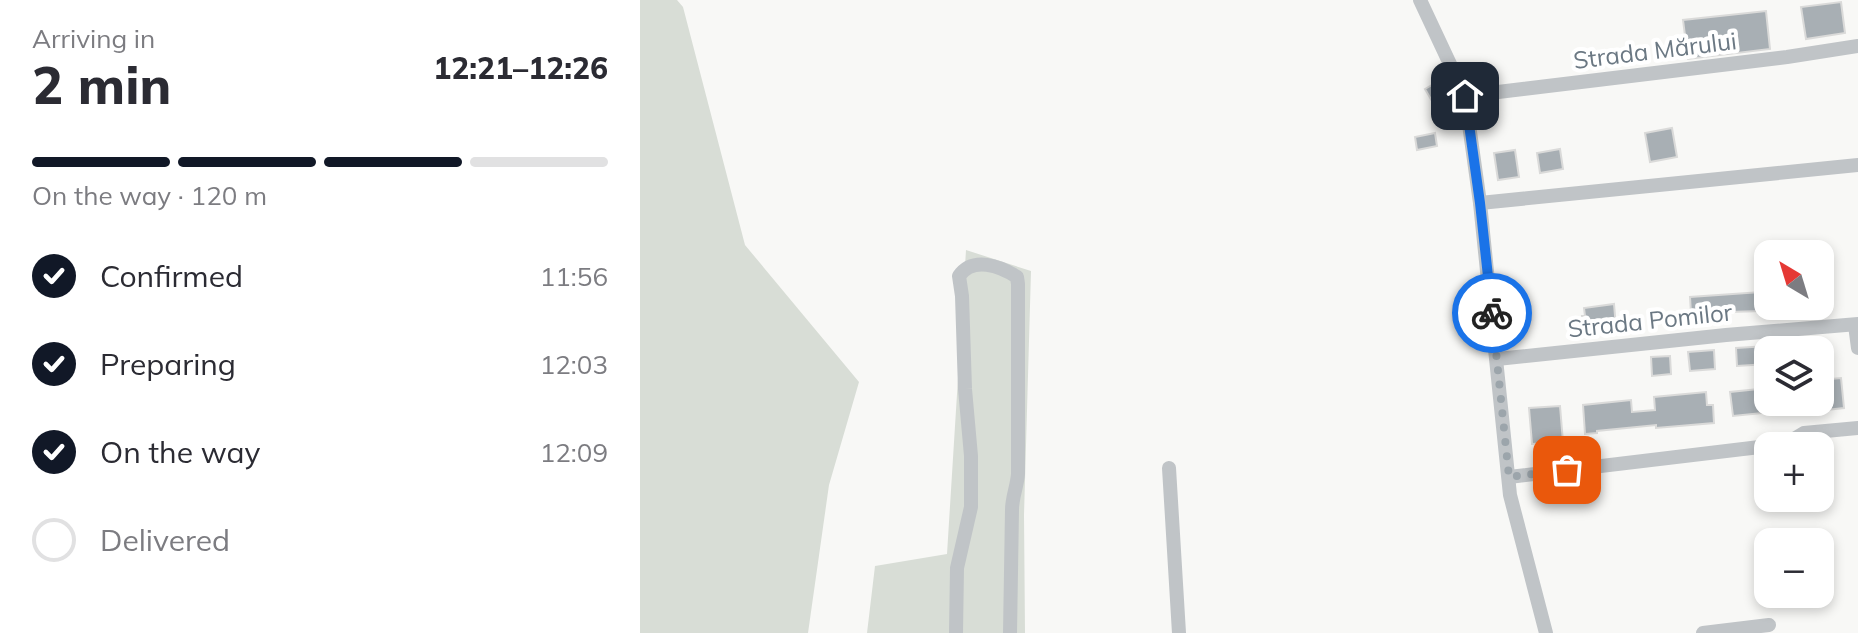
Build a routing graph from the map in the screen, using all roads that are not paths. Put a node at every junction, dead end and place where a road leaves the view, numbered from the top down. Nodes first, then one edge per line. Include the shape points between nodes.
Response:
1 (1420, 0) edge
2 (1855, 46) edge
3 (1465, 96) junction
4 (1858, 165) edge
5 (1480, 203) junction
6 (1857, 324) edge
7 (1858, 348) edge
8 (1497, 359) junction
9 (1858, 428) edge
10 (1815, 432) edge
11 (1754, 448) edge
12 (1169, 468) dead end
13 (1509, 477) junction
14 (1769, 625) dead end
15 (956, 633) edge
16 (1010, 633) edge
17 (1179, 633) edge
18 (1546, 633) edge
19 (1703, 633) edge

1 - 3 street
2 - 3 street, Strada Mărului
3 - 5 street
4 - 5 street
5 - 8 street
6 - 7 street, Strada Pomilor
6 - 8 street, Strada Pomilor
8 - 13 street
9 - 10 street
11 - 13 street
12 - 17 street
13 - 18 street
14 - 19 street
15 - 16 street via 957,568 971,507 959,276 971,266 988,264 1006,269 1018,284 1018,474 1012,495

